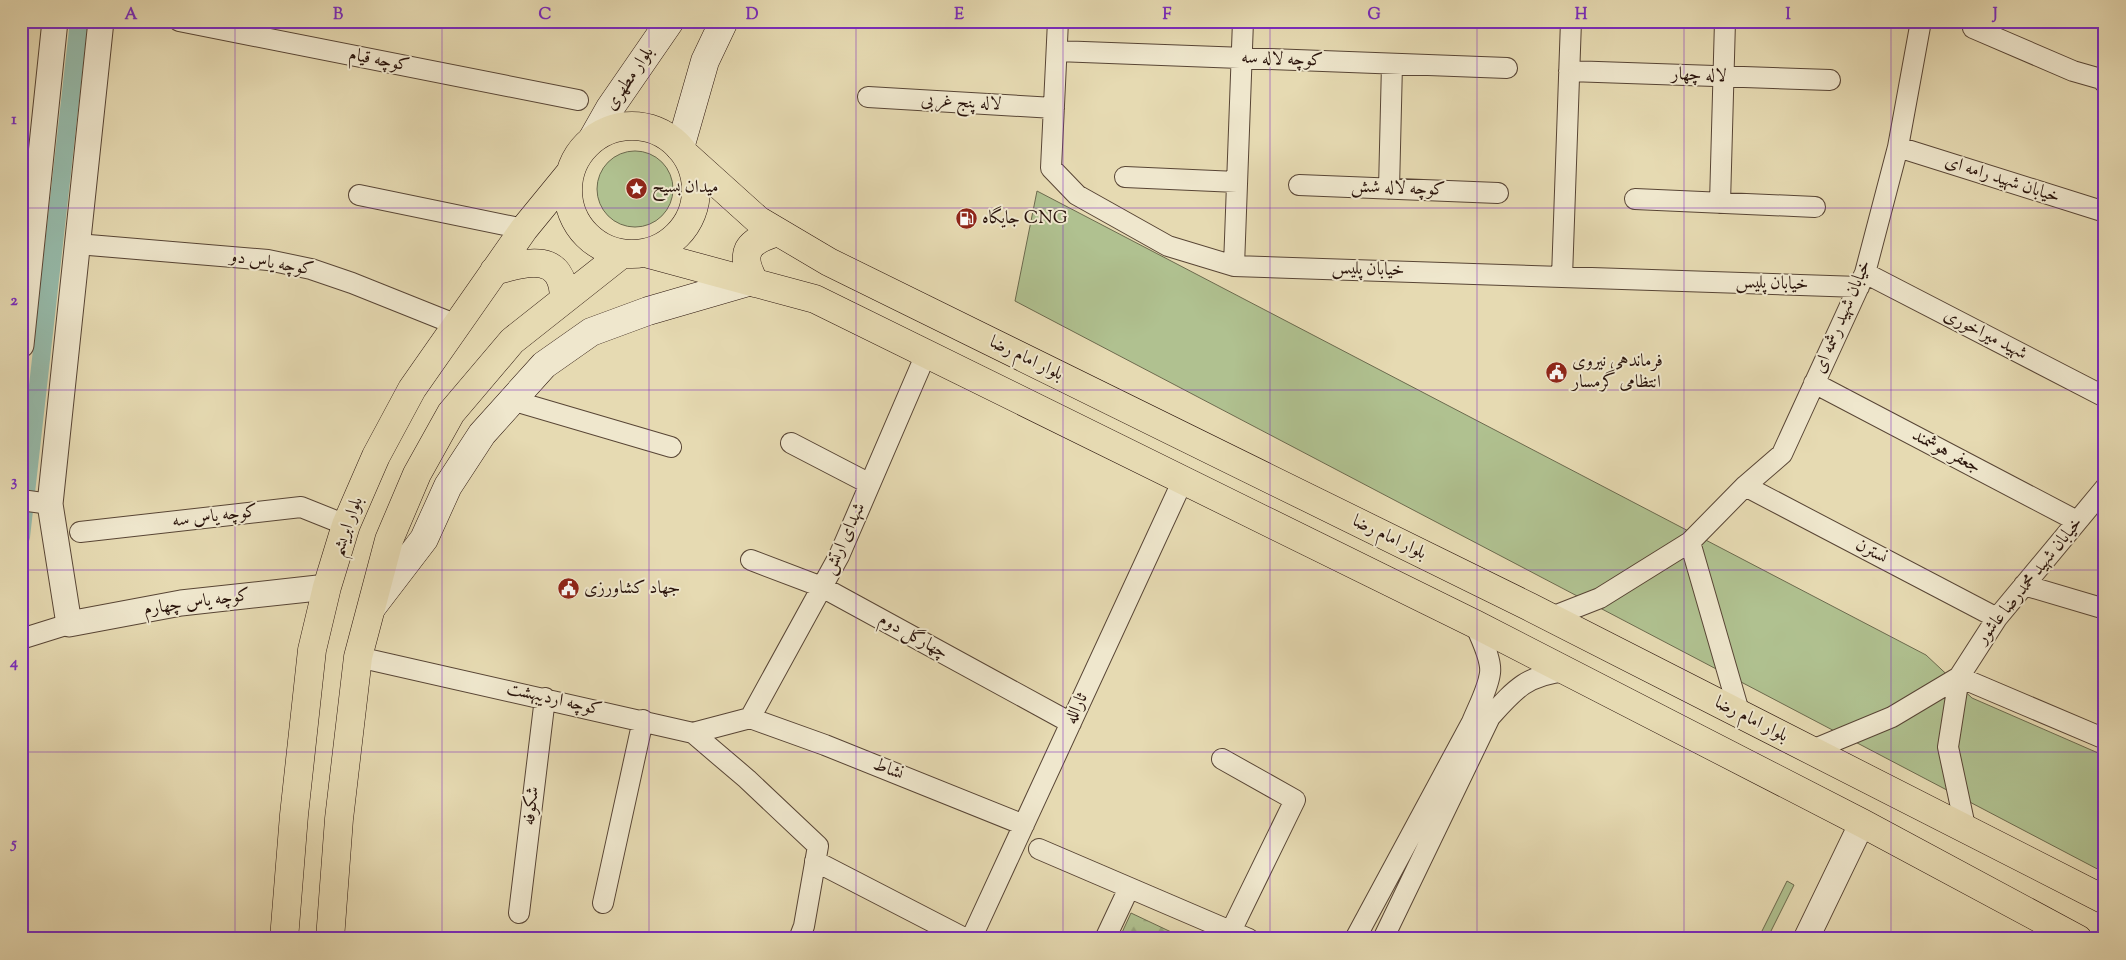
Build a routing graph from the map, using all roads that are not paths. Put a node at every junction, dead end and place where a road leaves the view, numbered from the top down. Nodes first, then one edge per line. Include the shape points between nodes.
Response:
1 (55, 21) edge
2 (101, 21) edge
3 (179, 21) edge
4 (670, 21) edge
5 (724, 21) edge
6 (1058, 21) edge
7 (1242, 21) edge
8 (1571, 21) edge
9 (1725, 21) edge
10 (1921, 21) edge
11 (1973, 28) dead end
12 (1057, 51) junction
13 (1241, 58) junction
14 (1392, 64) junction
15 (1507, 68) dead end
16 (1569, 71) junction
17 (1723, 76) junction
18 (1830, 80) dead end
19 (2105, 83) edge
20 (868, 97) dead end
21 (578, 100) dead end
22 (1054, 108) junction
23 (593, 138) junction
24 (1898, 147) junction
25 (684, 152) junction
26 (569, 174) junction
27 (1125, 178) dead end
28 (1237, 182) junction
29 (1298, 185) dead end
30 (1389, 189) junction
31 (1498, 194) dead end
32 (359, 195) dead end
33 (1635, 199) dead end
34 (1720, 203) junction
35 (1815, 207) dead end
36 (2105, 212) edge
37 (524, 229) junction
38 (778, 232) junction
39 (77, 244) junction
40 (634, 253) junction
41 (1234, 266) junction
42 (494, 271) junction
43 (1562, 277) junction
44 (1862, 280) junction
45 (751, 283) junction
46 (564, 299) junction
47 (457, 325) junction
48 (21, 346) edge
49 (926, 354) junction
50 (1814, 383) junction
51 (2105, 397) edge
52 (511, 400) junction
53 (791, 443) dead end
54 (671, 447) dead end
55 (1183, 480) junction
56 (870, 484) junction
57 (1745, 486) junction
58 (2105, 488) edge
59 (21, 500) edge
60 (50, 504) junction
61 (2077, 521) junction
62 (346, 526) junction
63 (80, 532) dead end
64 (1690, 542) junction
65 (751, 560) dead end
66 (2024, 585) junction
67 (327, 587) junction
68 (822, 587) junction
69 (372, 607) junction
70 (2105, 609) edge
71 (1550, 618) junction
72 (1997, 618) junction
73 (68, 624) junction
74 (1475, 624) junction
75 (21, 639) edge
76 (358, 657) junction
77 (1566, 671) junction
78 (1959, 677) junction
79 (545, 698) junction
80 (1740, 715) junction
81 (750, 718) junction
82 (643, 720) junction
83 (1071, 723) junction
84 (693, 732) junction
85 (2105, 739) edge
86 (1810, 751) junction
87 (1463, 755) junction
88 (1222, 760) dead end
89 (1862, 823) junction
90 (1024, 825) junction
91 (1966, 831) junction
92 (1039, 849) dead end
93 (816, 862) junction
94 (1130, 888) junction
95 (2105, 900) edge
96 (602, 903) dead end
97 (519, 913) dead end
98 (1240, 935) edge
99 (284, 939) edge
100 (330, 939) edge
101 (799, 939) edge
102 (966, 939) edge
103 (971, 939) edge
104 (1105, 939) edge
105 (1355, 939) edge
106 (1383, 939) edge
107 (1806, 939) edge
108 (2078, 939) edge

1 - 48 street
2 - 39 street
3 - 21 street, کوچه قیام
4 - 23 main road, بلوار مطهری
5 - 25 main road via 705,61
6 - 12 street, خیابان پلیس
7 - 13 street
8 - 16 street
9 - 17 street
10 - 24 street, خیابان شهید رشمه ای
11 - 19 street
12 - 13 street, کوچه لاله سه
12 - 22 street, خیابان پلیس
13 - 14 street, کوچه لاله سه
13 - 28 street
14 - 15 street, کوچه لاله سه
14 - 30 street
16 - 17 street, لاله چهار
16 - 43 street
17 - 18 street, لاله چهار
17 - 34 street
20 - 22 street, لاله پنج غربی
22 - 41 street, خیابان پلیس via 1051,168 1077,195 1168,246
23 - 25 main road via 612,128 634,125 655,129 674,140
23 - 26 main road via 578,154
24 - 36 street, خیابان شهید رامه ای
24 - 44 street, خیابان شهید رشمه ای
25 - 38 main road, بلوار امام رضا via 758,220
25 - 40 main road via 695,176 696,196 691,216 680,233 664,246
26 - 37 main road, بلوار ابریشم
26 - 40 main road via 567,195 572,216 584,234 601,247
27 - 28 street
28 - 41 street
29 - 30 street, کوچه لاله شش
30 - 31 street, کوچه لاله شش
32 - 37 street
33 - 34 street
34 - 35 street
37 - 42 main road, بلوار ابریشم
38 - 45 main road via 754,241 747,249
38 - 71 main road, بلوار امام رضا via 836,266
39 - 47 street, کوچه یاس دو via 268,260 311,269
39 - 60 street
40 - 45 main road
40 - 46 main road
41 - 43 street, خیابان پلیس
42 - 46 main road via 528,262 542,262 556,272 564,284
42 - 47 main road, بلوار ابریشم
43 - 44 street, خیابان پلیس
44 - 50 street, خیابان شهید رشمه ای
44 - 51 street, شهید میراخوری
45 - 49 main road via 815,299
45 - 52 main road via 648,311 591,332 544,366
46 - 69 main road via 512,341 451,413 417,474 389,540
47 - 62 main road, بلوار ابریشم via 412,389 376,456
49 - 55 main road
49 - 56 street, شهدای ارتش
50 - 57 street, خیابان شهید رشمه ای via 1782,454
50 - 61 street, جعفر هوشمند
52 - 54 street
52 - 69 main road via 482,434 448,486 424,539
53 - 56 street
55 - 74 main road
55 - 83 street, ثارالله
56 - 68 street, شهدای ارتش
57 - 64 street, خیابان شهید رشمه ای
57 - 72 street, نسترن
58 - 61 street, خیابان شهید محمدرضا عاشور
59 - 60 street
60 - 73 street
61 - 66 street, خیابان شهید محمدرضا عاشور
62 - 63 street, کوچه یاس سه via 301,507
62 - 67 main road, بلوار ابریشم
64 - 71 street, خیابان شهید رشمه ای via 1600,598
64 - 80 street
65 - 68 street, چهارگل دوم
66 - 70 street
66 - 72 street, خیابان شهید محمدرضا عاشور
67 - 73 street, کوچه یاس چهارم via 181,603
67 - 99 main road, بلوار ابریشم via 312,650
68 - 81 street, شهدای ارتش
68 - 83 street, چهارگل دوم
69 - 76 main road
71 - 80 main road, بلوار امام رضا
72 - 78 street, خیابان شهید محمدرضا عاشور
73 - 75 street
74 - 77 main road
74 - 87 street via 1485,647 1490,672
76 - 79 street, کوچه اردیبهشت
76 - 100 main road via 339,819
77 - 87 street via 1537,676 1511,694
77 - 89 main road
78 - 85 street
78 - 86 street via 1892,717
78 - 91 street via 1948,747
79 - 82 street, کوچه اردیبهشت
79 - 97 street, شکوفه
80 - 86 main road, بلوار امام رضا
81 - 84 street, کوچه اردیبهشت
81 - 90 street, نشاط
82 - 84 street, کوچه اردیبهشت
82 - 96 street
83 - 90 street, ثارالله
84 - 93 street via 818,846
86 - 91 main road, بلوار امام رضا
87 - 105 street
87 - 106 street
88 - 98 street via 1295,800
89 - 107 street
89 - 108 main road
90 - 103 street, ثارالله
91 - 95 main road, بلوار امام رضا
92 - 94 street
93 - 101 street
93 - 102 street
94 - 98 street
94 - 104 street

